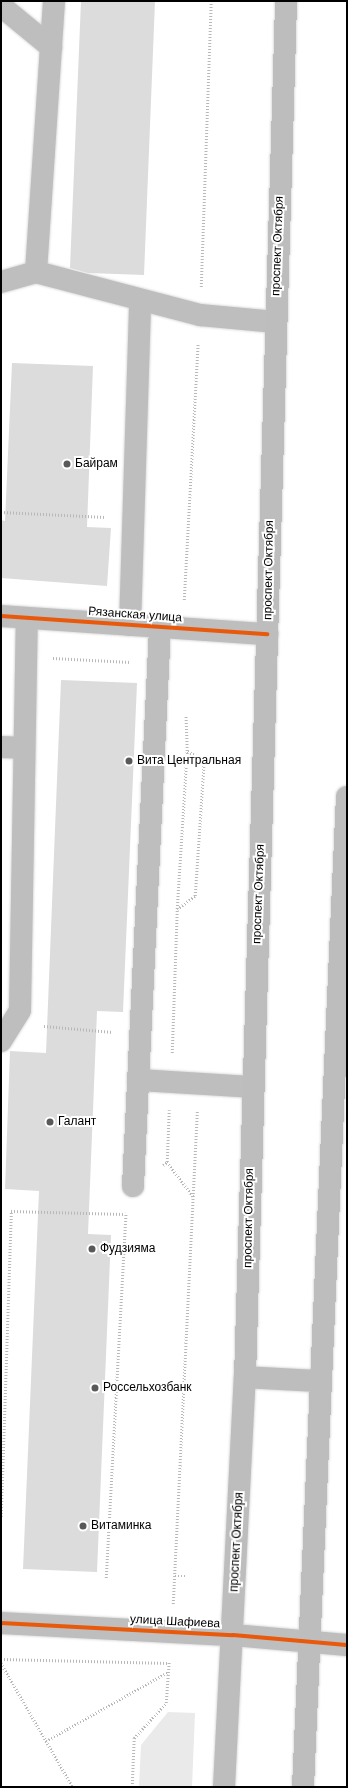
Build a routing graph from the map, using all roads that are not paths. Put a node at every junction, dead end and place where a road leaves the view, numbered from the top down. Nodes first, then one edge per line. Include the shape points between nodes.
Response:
1 (54, 1) edge
2 (286, 1) edge
3 (1, 6) edge
4 (51, 47) junction
5 (36, 272) junction
6 (1, 282) edge
7 (140, 301) junction
8 (276, 322) junction
9 (1, 616) edge
10 (27, 618) junction
11 (130, 625) junction
12 (160, 627) junction
13 (268, 634) junction
14 (1, 747) edge
15 (24, 748) junction
16 (347, 797) edge
17 (6, 1032) edge
18 (138, 1080) junction
19 (252, 1087) junction
20 (133, 1186) road end
21 (245, 1377) junction
22 (320, 1381) junction
23 (1, 1623) edge
24 (233, 1635) junction
25 (307, 1644) junction
26 (347, 1645) edge
27 (224, 1787) edge
28 (303, 1787) edge

1 - 4 street
2 - 8 main road, проспект Октября
3 - 4 street
4 - 5 street
5 - 6 street
5 - 7 street
7 - 8 street via 200,315
7 - 11 street
8 - 13 main road, проспект Октября
9 - 10 street, Рязанская улица
10 - 11 street, Рязанская улица
10 - 15 street
11 - 12 street, Рязанская улица
12 - 13 street, Рязанская улица
12 - 18 street
13 - 19 main road, проспект Октября
14 - 15 street
15 - 17 street via 20,1010
16 - 22 main road
18 - 19 street
18 - 20 street
19 - 21 main road, проспект Октября
21 - 22 main road
21 - 24 main road, проспект Октября
22 - 25 main road
23 - 24 street, улица Шафиева
24 - 25 street, улица Шафиева
24 - 27 main road, проспект Октября
25 - 26 street, улица Шафиева
25 - 28 main road

